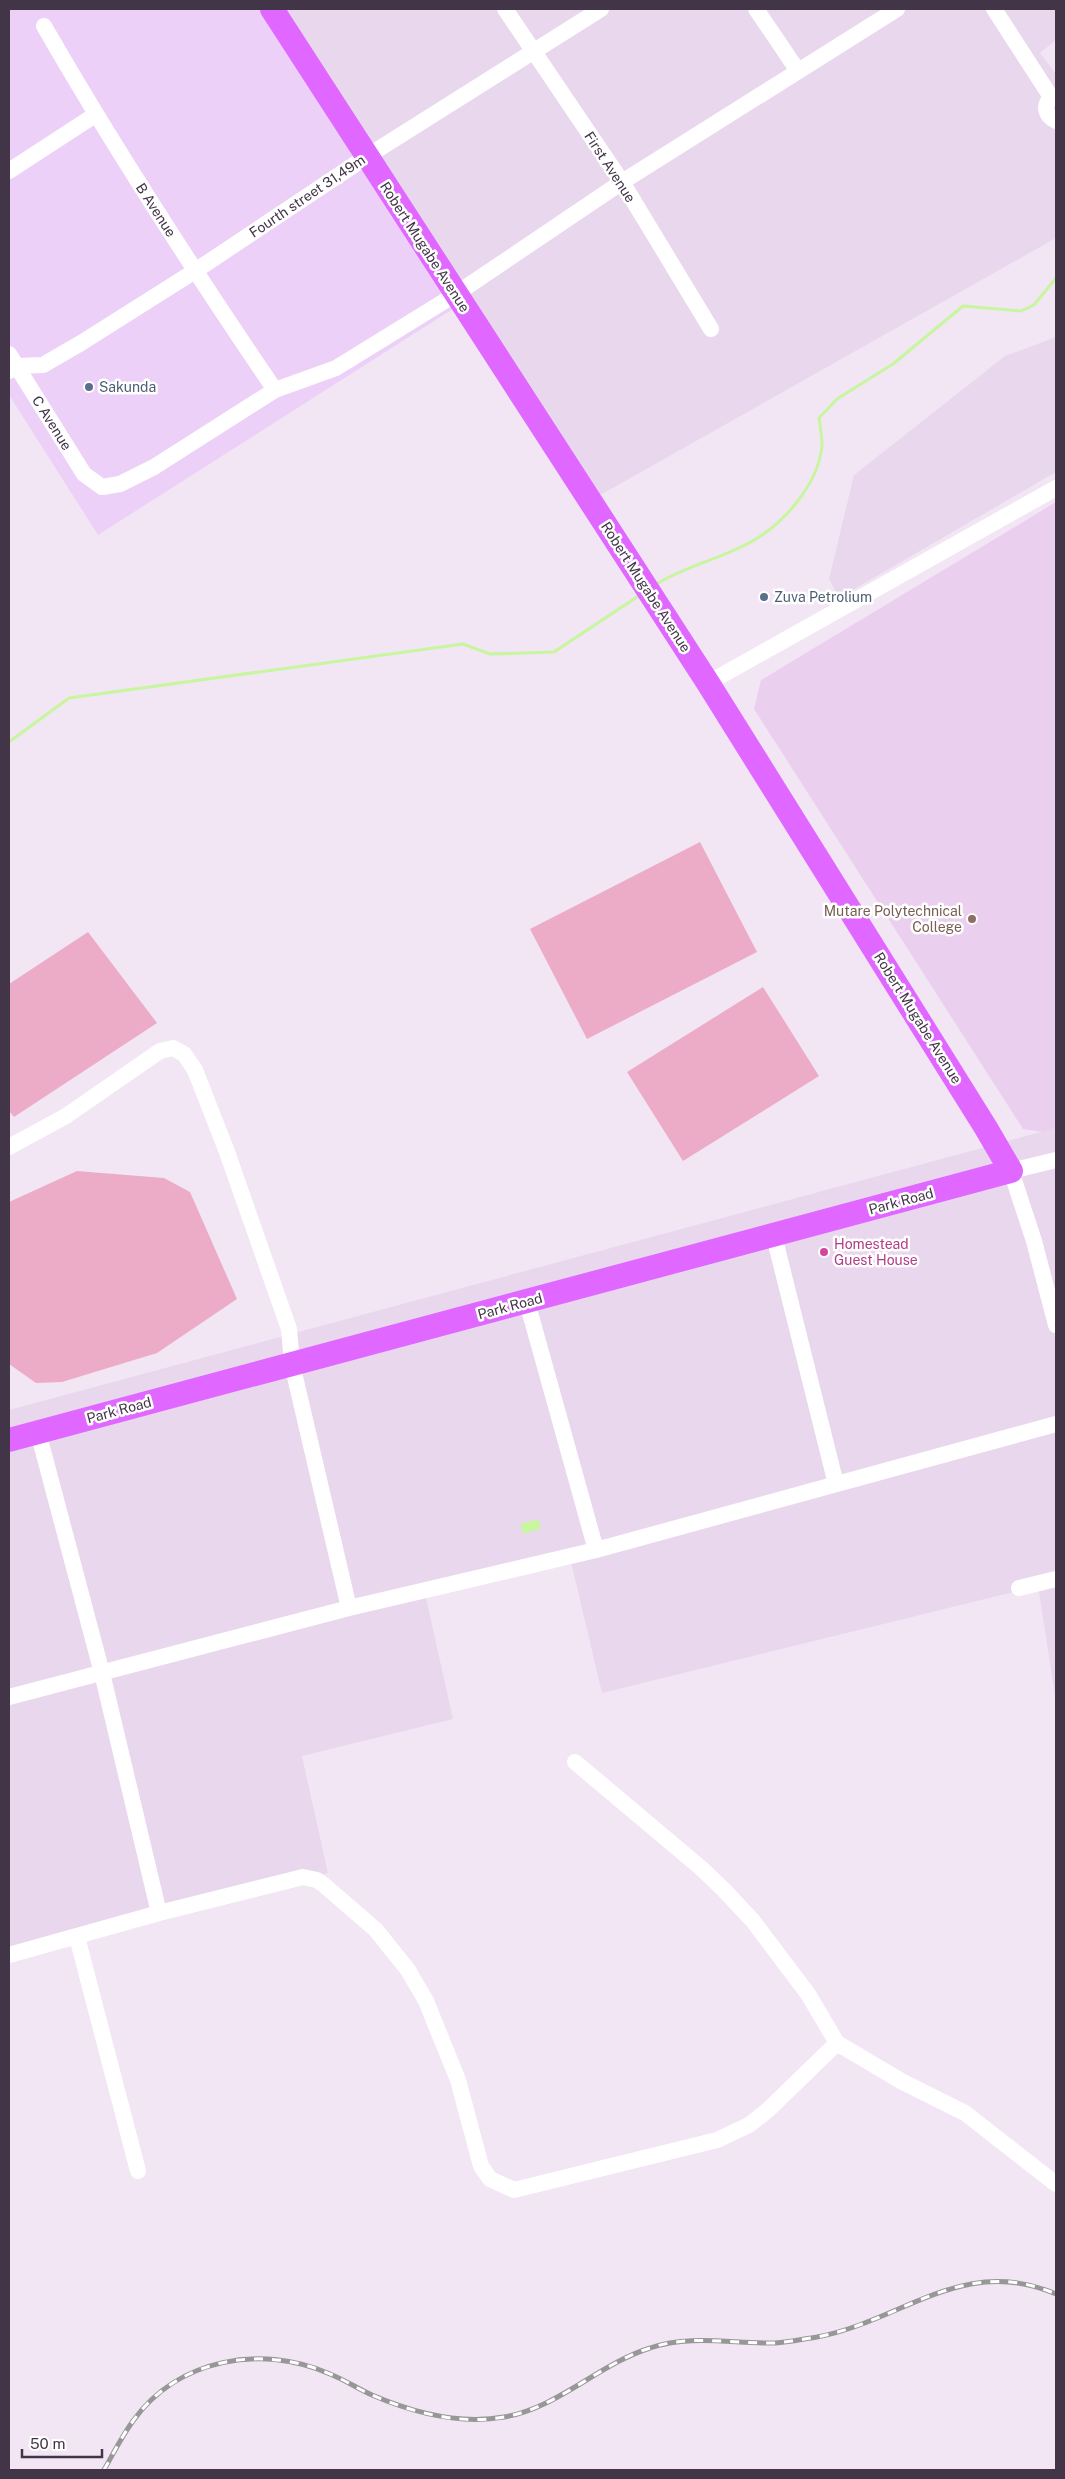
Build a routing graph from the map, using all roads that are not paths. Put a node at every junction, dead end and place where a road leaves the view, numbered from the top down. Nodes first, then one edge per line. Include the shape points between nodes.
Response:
1 (272, 9) edge
2 (505, 9) edge
3 (601, 9) edge
4 (756, 9) edge
5 (897, 9) edge
6 (994, 9) edge
7 (44, 26) dead end
8 (533, 52) junction
9 (798, 71) junction
10 (1053, 95) edge
11 (96, 115) junction
12 (1056, 121) edge
13 (366, 157) junction
14 (9, 171) edge
15 (622, 182) junction
16 (195, 271) junction
17 (456, 294) junction
18 (711, 329) dead end
19 (11, 364) edge
20 (274, 390) junction
21 (1056, 488) edge
22 (708, 683) junction
23 (9, 1147) edge
24 (1056, 1160) edge
25 (1011, 1171) junction
26 (774, 1236) junction
27 (527, 1302) junction
28 (1056, 1325) edge
29 (292, 1364) junction
30 (1056, 1424) edge
31 (38, 1432) junction
32 (9, 1440) edge
33 (836, 1484) junction
34 (596, 1550) junction
35 (1056, 1579) edge
36 (1019, 1588) dead end
37 (350, 1608) junction
38 (102, 1673) junction
39 (9, 1697) edge
40 (576, 1762) dead end
41 (158, 1913) junction
42 (77, 1937) junction
43 (9, 1955) edge
44 (837, 2043) junction
45 (138, 2171) dead end
46 (1056, 2184) edge

1 - 13 highway, Robert Mugabe Avenue
2 - 8 street, First Avenue
3 - 8 street, Fourth street 31,49m
4 - 9 street
5 - 9 street
6 - 10 street
7 - 11 street, B Avenue
8 - 13 street, Fourth street 31,49m
8 - 15 street, First Avenue
9 - 15 street
10 - 12 street via 1046,104 1046,111
11 - 14 street
11 - 16 street, B Avenue
13 - 16 street, Fourth street 31,49m
13 - 17 highway, Robert Mugabe Avenue
15 - 17 street
15 - 18 street, First Avenue
16 - 19 street, Fourth street 31,49m via 50,362 43,365
16 - 20 street, B Avenue
17 - 20 street via 336,368
17 - 22 highway, Robert Mugabe Avenue
19 - 20 street, C Avenue via 84,474 102,487 120,484 154,467
21 - 22 street
22 - 25 highway, Robert Mugabe Avenue
23 - 29 street via 66,1116 148,1057 166,1048 184,1054 195,1070 227,1152 289,1329
24 - 25 street
25 - 26 highway, Park Road
25 - 28 street
26 - 27 highway, Park Road
26 - 33 street
27 - 29 highway, Park Road
27 - 34 street
29 - 31 highway, Park Road
29 - 37 street
30 - 33 street
31 - 32 highway, Park Road
31 - 38 street
33 - 34 street
34 - 37 street
35 - 36 street
37 - 38 street
38 - 39 street
38 - 41 street
40 - 44 street via 724,1890 808,1994
41 - 42 street
41 - 44 street via 303,1878 317,1880 324,1885 376,1930 408,1970 426,2001 458,2080 481,2166 490,2179 514,2190 717,2140 749,2125 768,2110
42 - 43 street
42 - 45 street
44 - 46 street via 964,2113

